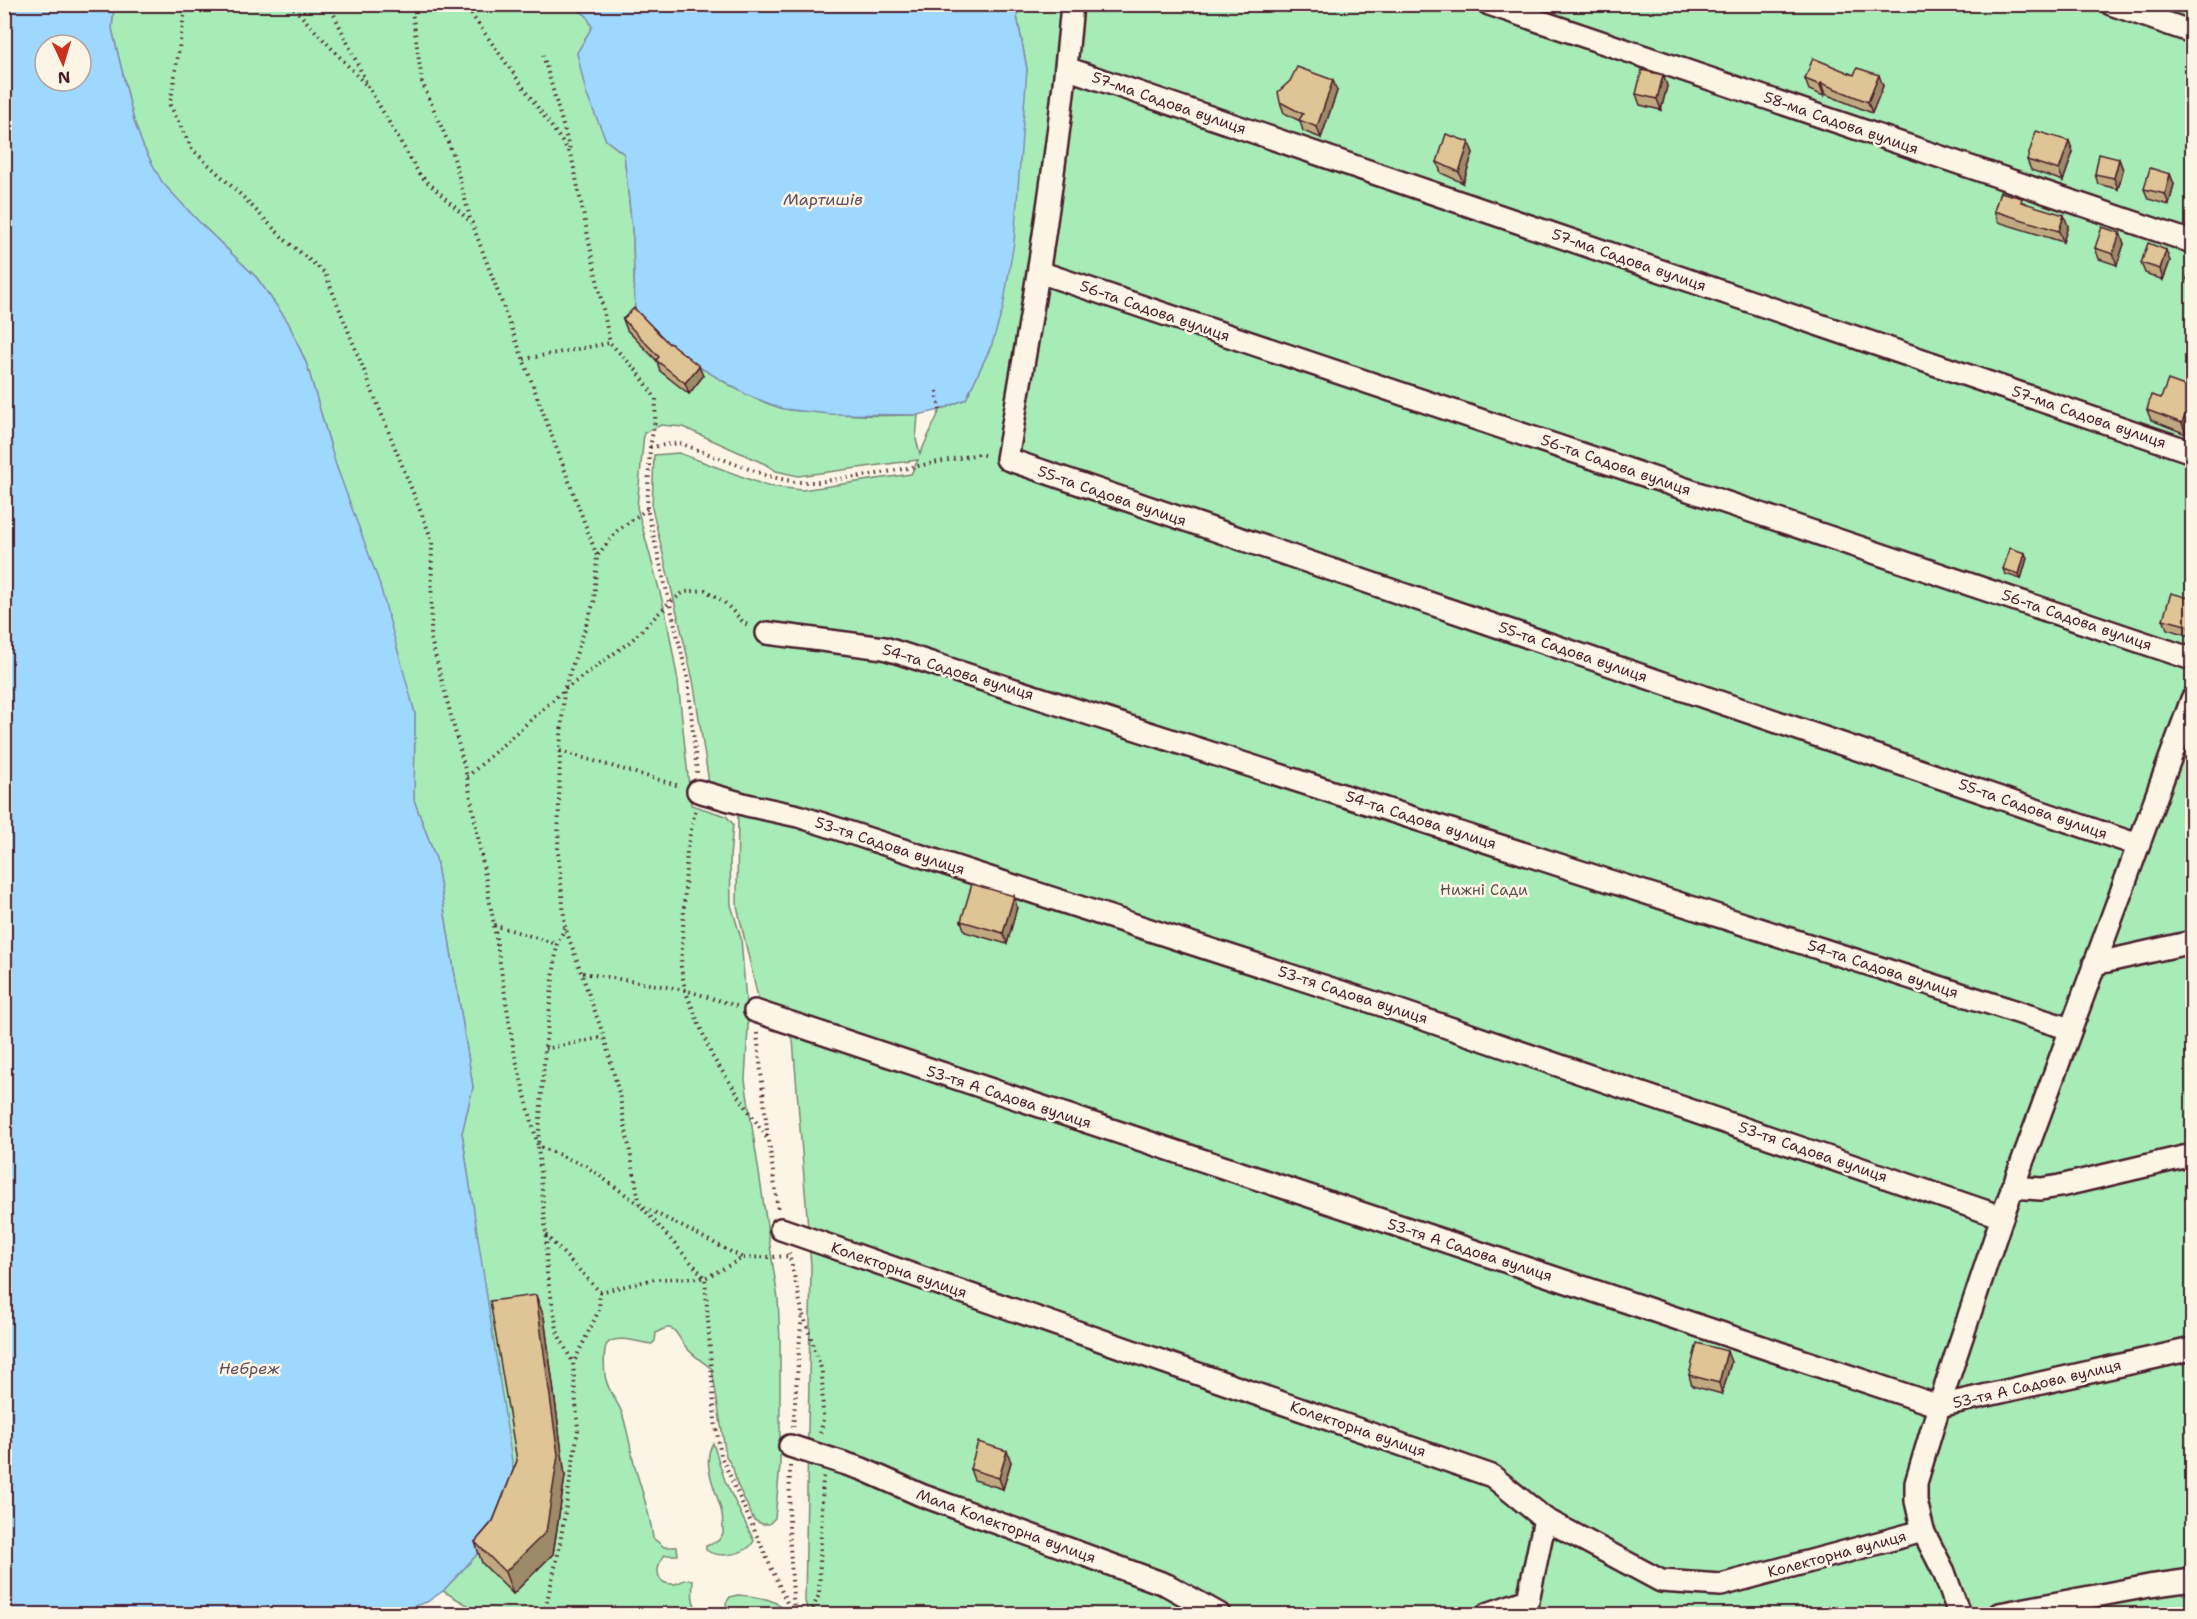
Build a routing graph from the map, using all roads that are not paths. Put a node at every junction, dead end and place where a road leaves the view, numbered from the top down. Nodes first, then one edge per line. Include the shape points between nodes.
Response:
1 (1072, 4) edge
2 (1489, 4) edge
3 (2111, 4) edge
4 (2193, 32) edge
5 (1066, 68) junction
6 (2193, 242) edge
7 (1039, 272) junction
8 (2193, 452) edge
9 (767, 633) road end
10 (2193, 659) edge
11 (2193, 699) edge
12 (699, 791) road end
13 (2138, 845) junction
14 (2193, 942) edge
15 (2094, 964) junction
16 (755, 1011) road end
17 (2070, 1029) junction
18 (2193, 1155) edge
19 (2012, 1187) junction
20 (2002, 1217) junction
21 (781, 1229) road end
22 (2193, 1348) edge
23 (1939, 1406) junction
24 (790, 1446) road end
25 (1545, 1518) junction
26 (1923, 1531) junction
27 (2193, 1580) edge
28 (1219, 1614) edge
29 (1487, 1614) edge
30 (1959, 1614) edge
31 (1999, 1614) edge

1 - 5 street
2 - 6 street, 58-ма Садова вулиця
3 - 4 street
5 - 7 street
5 - 8 street, 57-ма Садова вулиця
7 - 10 street, 56-та Садова вулиця
7 - 13 street, 55-та Садова вулиця via 1007,459
9 - 17 street, 54-та Садова вулиця via 884,648
11 - 13 street
12 - 20 street, 53-тя Садова вулиця via 798,816 1397,1010
13 - 15 street
14 - 15 street
15 - 17 street
16 - 23 street, 53-тя А Садова вулиця
17 - 19 street
18 - 19 street via 2060,1186
19 - 20 street
20 - 23 street
21 - 25 street, Колекторна вулиця via 1492,1476
22 - 23 street, 53-тя А Садова вулиця
23 - 26 street via 1916,1483
24 - 28 street, Мала Колекторна вулиця via 862,1469 921,1495 1167,1585
25 - 26 street, Колекторна вулиця via 1661,1581 1720,1585
25 - 29 street via 1528,1600
26 - 30 street
27 - 31 street

